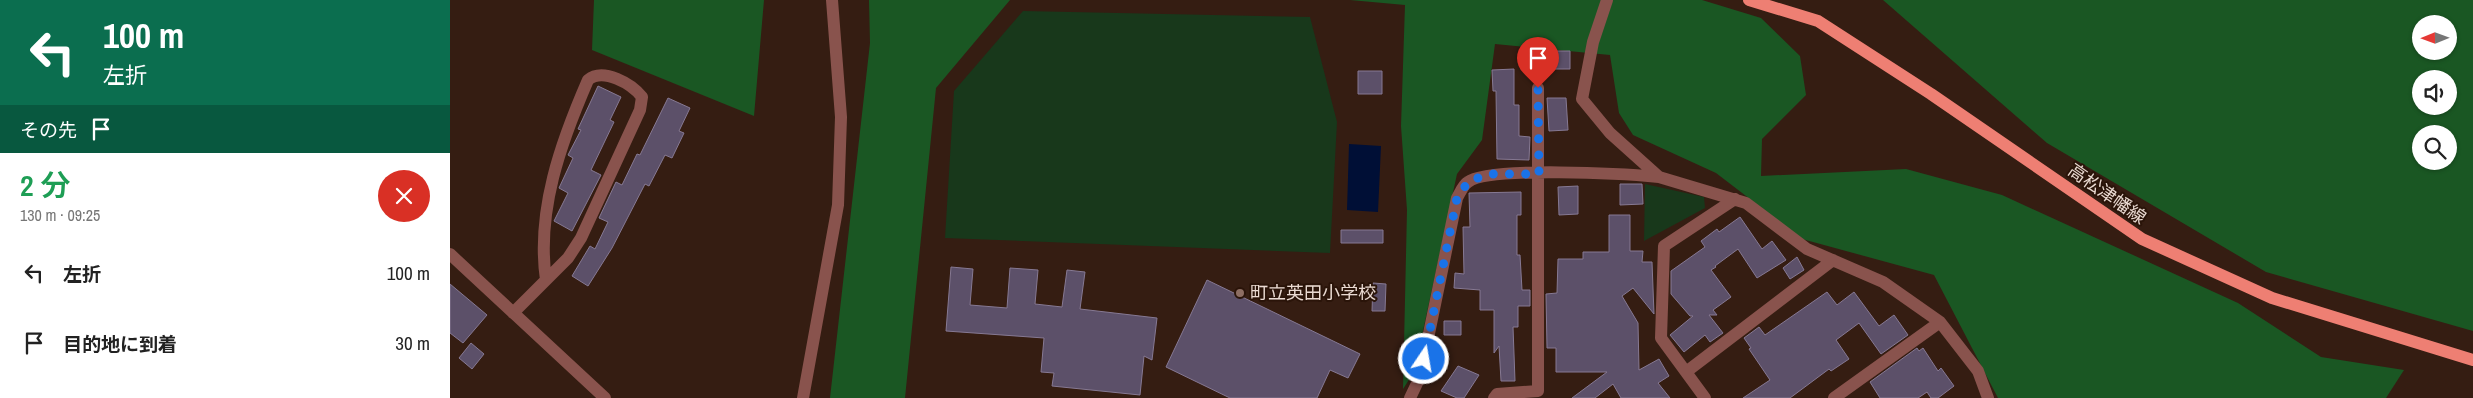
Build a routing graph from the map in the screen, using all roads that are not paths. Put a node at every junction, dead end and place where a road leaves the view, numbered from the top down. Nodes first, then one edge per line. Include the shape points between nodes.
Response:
1 (832, 0) edge
2 (1608, 0) edge
3 (1749, 0) edge
4 (1538, 88) dead end
5 (1539, 174) junction
6 (1659, 177) junction
7 (1735, 199) junction
8 (450, 254) edge
9 (1833, 260) junction
10 (546, 280) junction
11 (513, 313) junction
12 (1940, 322) junction
13 (2473, 360) edge
14 (1686, 372) junction
15 (1540, 395) edge
16 (605, 398) edge
17 (803, 398) edge
18 (1410, 398) edge
19 (1494, 398) edge
20 (1705, 398) edge
21 (1834, 398) edge
22 (1988, 398) edge

1 - 17 street via 841,117 838,205
2 - 6 street via 1593,42 1582,99 1610,133
3 - 13 main road, 高松津幡線 via 1818,21 1932,94 2142,239 2272,298
4 - 5 street
5 - 6 street via 1599,172
5 - 15 street
5 - 18 street via 1488,174 1468,182 1457,198 1420,377
6 - 7 street
7 - 9 street via 1746,203 1807,249
7 - 14 street via 1664,246 1661,338
8 - 11 street
9 - 12 street via 1883,282
9 - 14 street
10 - 10 street via 568,258 581,238 640,110 642,97 635,88 602,73 588,80 561,151 545,216 543,258
10 - 11 street
11 - 16 street
12 - 21 street
12 - 22 street via 1978,371
14 - 20 street
15 - 19 street via 1497,394

